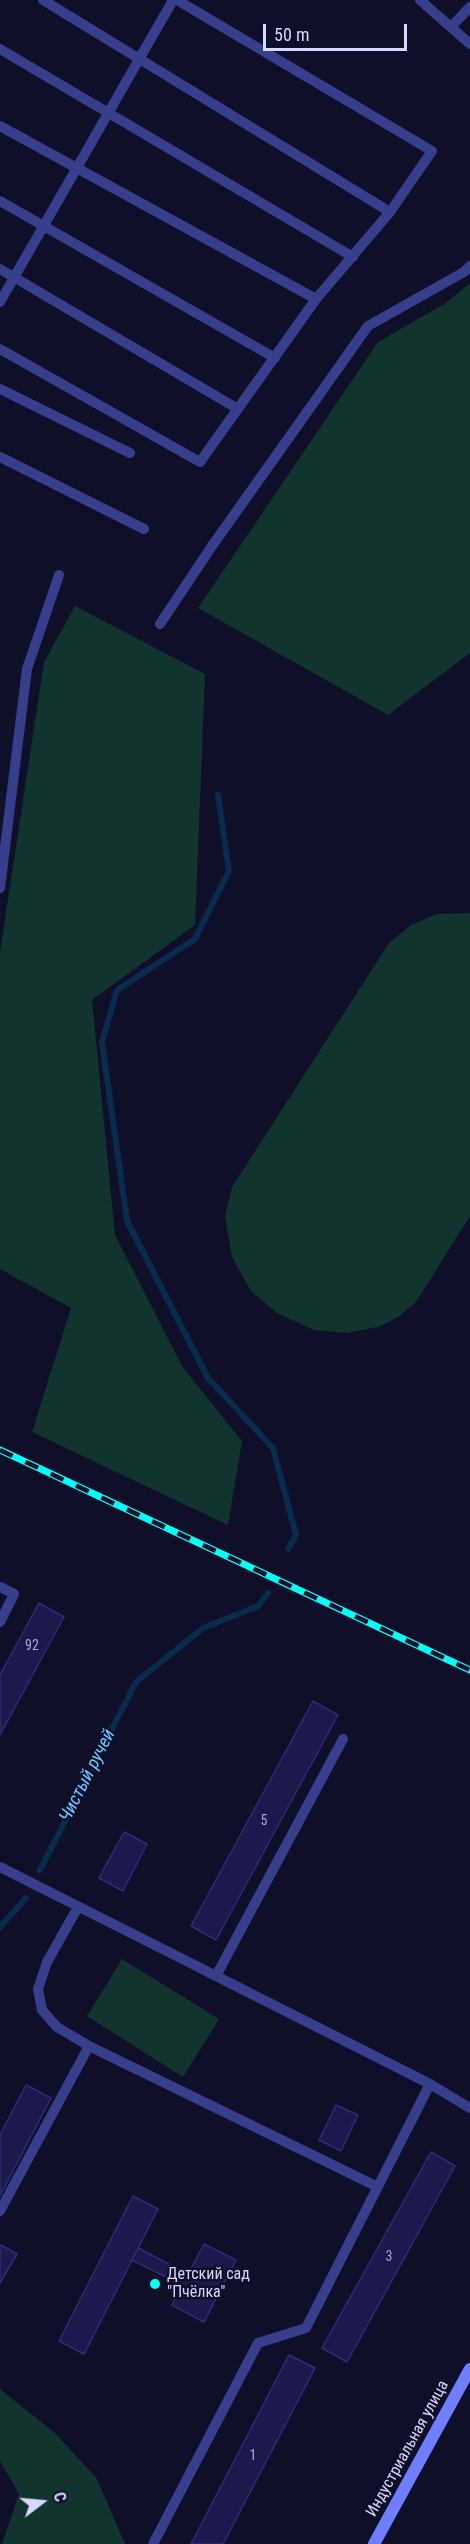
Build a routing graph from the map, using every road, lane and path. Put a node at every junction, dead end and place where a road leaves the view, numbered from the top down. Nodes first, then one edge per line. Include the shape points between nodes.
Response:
1 (43, 0) edge
2 (175, 0) edge
3 (420, 0) edge
4 (470, 7) edge
5 (451, 27) junction
6 (470, 44) edge
7 (0, 49) edge
8 (139, 59) junction
9 (108, 113) junction
10 (0, 126) edge
11 (76, 168) junction
12 (0, 201) edge
13 (390, 212) junction
14 (44, 226) junction
15 (353, 257) junction
16 (470, 266) edge
17 (0, 269) edge
18 (14, 277) junction
19 (316, 299) junction
20 (0, 302) edge
21 (0, 349) edge
22 (275, 358) junction
23 (0, 389) edge
24 (238, 409) junction
25 (130, 453) dead end
26 (0, 457) edge
27 (144, 529) dead end
28 (59, 575) dead end
29 (160, 624) dead end
30 (0, 888) edge
31 (0, 1587) edge
32 (0, 1622) edge
33 (344, 1740) dead end
34 (0, 1868) edge
35 (78, 1907) junction
36 (216, 1976) junction
37 (88, 2046) junction
38 (430, 2084) junction
39 (470, 2108) edge
40 (378, 2187) junction
41 (0, 2211) edge
42 (470, 2369) edge
43 (153, 2544) edge
44 (374, 2544) edge

1 - 8 lane
2 - 8 lane
2 - 13 lane via 432,151
3 - 5 lane
4 - 5 lane
5 - 6 lane
7 - 9 lane
8 - 9 lane
8 - 13 lane
9 - 11 lane
9 - 15 lane
10 - 11 lane
11 - 14 lane
11 - 19 lane
12 - 14 lane
13 - 15 lane
14 - 18 lane
14 - 22 lane
15 - 19 lane
16 - 29 lane via 368,326
17 - 18 lane
18 - 20 lane
18 - 24 lane
19 - 22 lane
21 - 24 lane via 201,462
22 - 24 lane
23 - 25 lane
26 - 27 lane
28 - 30 lane via 27,669
31 - 32 lane via 14,1594
33 - 36 lane
34 - 35 lane
35 - 36 lane
35 - 37 lane via 47,1962 38,1989 42,2010 57,2027
36 - 38 lane
37 - 40 lane
37 - 41 lane
38 - 39 lane
38 - 40 lane
40 - 43 lane via 306,2328 258,2343
42 - 44 main road, Индустриальная улица

